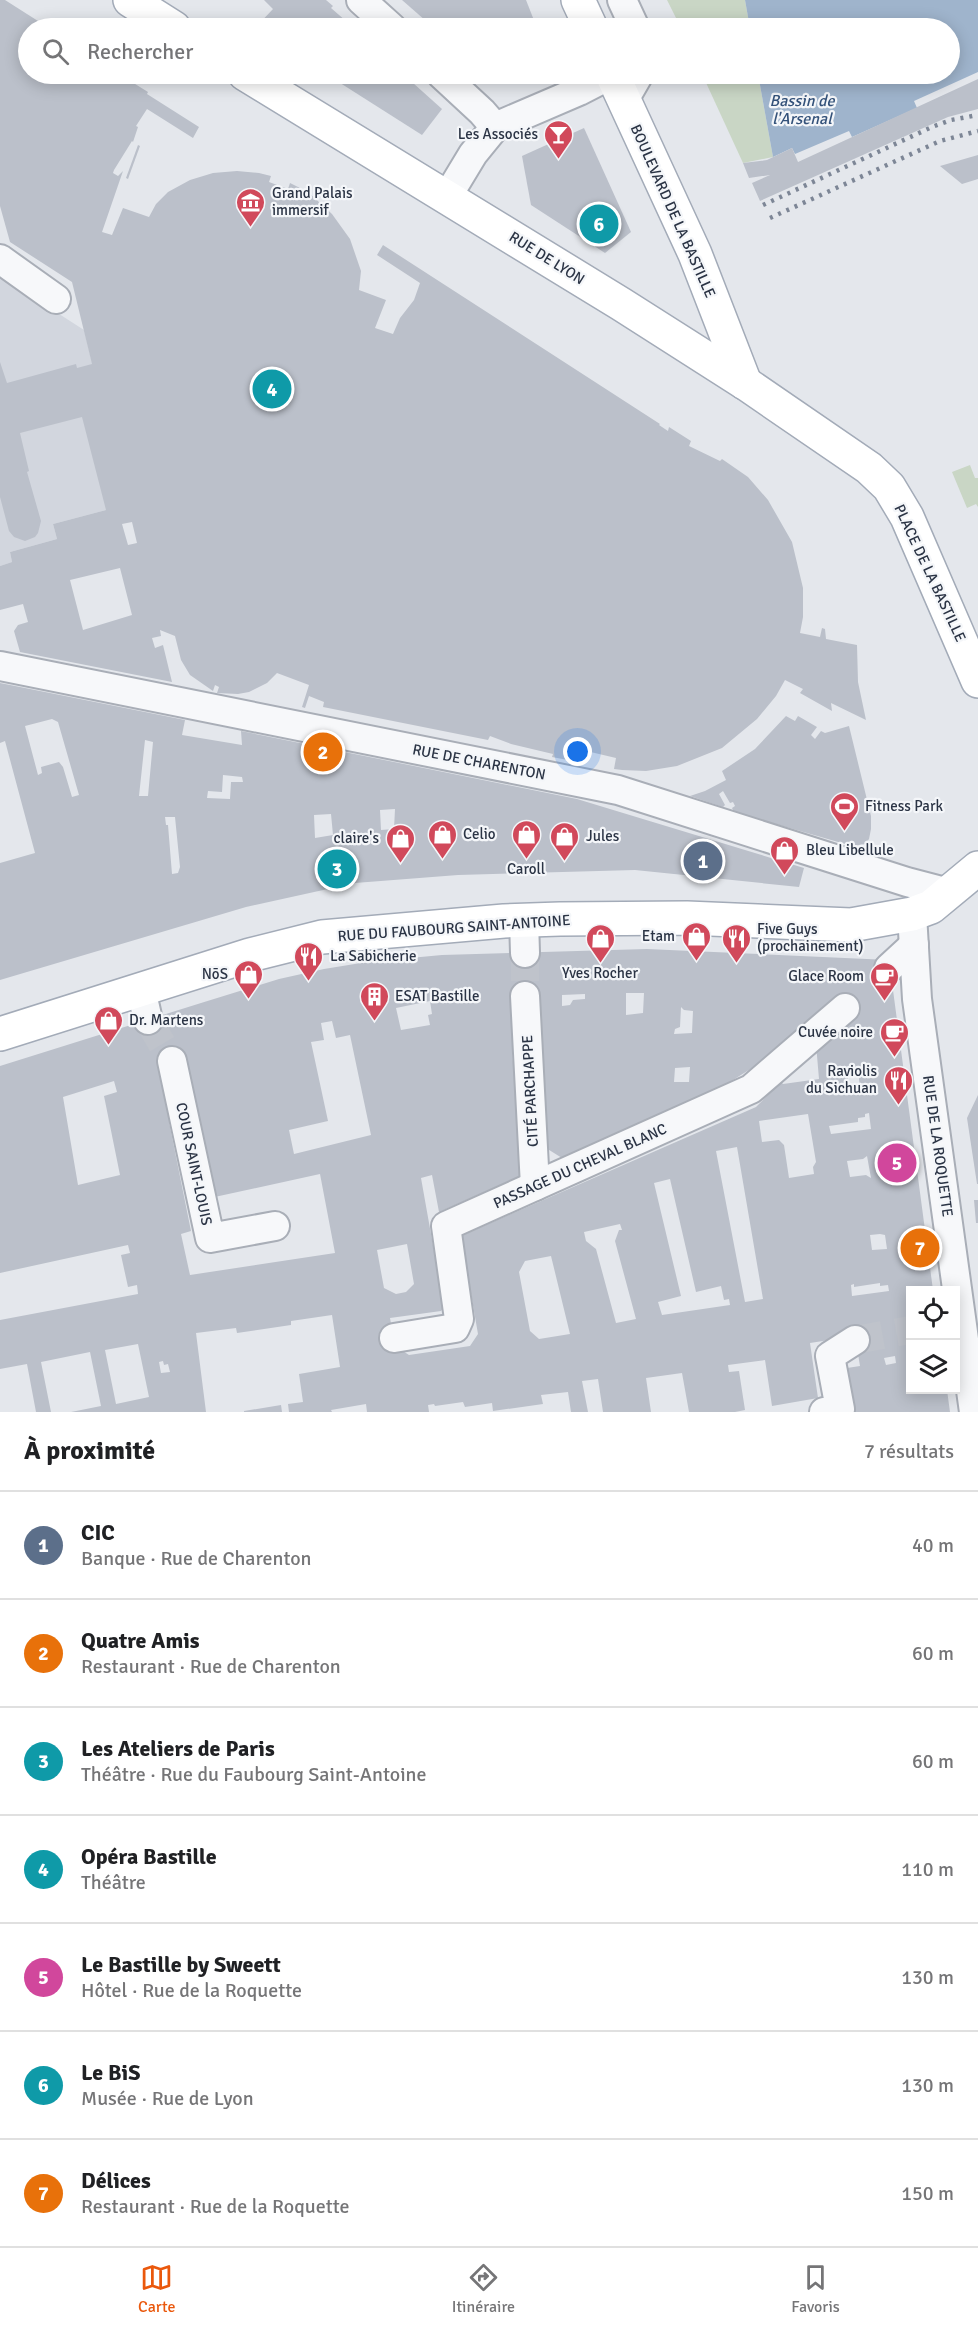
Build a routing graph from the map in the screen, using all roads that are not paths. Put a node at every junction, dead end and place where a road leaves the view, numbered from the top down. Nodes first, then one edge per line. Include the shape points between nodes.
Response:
1 (130, 0) edge
2 (361, 0) edge
3 (578, 0) edge
4 (622, 0) edge
5 (158, 18) edge
6 (381, 18) edge
7 (586, 18) edge
8 (630, 18) edge
9 (261, 84) edge
10 (452, 84) edge
11 (608, 84) edge
12 (624, 84) edge
13 (495, 127) junction
14 (447, 197) junction
15 (0, 259) edge
16 (56, 299) dead end
17 (745, 383) junction
18 (844, 450) joint
19 (0, 666) edge
20 (978, 681) edge
21 (978, 868) edge
22 (949, 893) junction
23 (524, 920) junction
24 (913, 929) junction
25 (525, 953) tunnel mouth
26 (889, 968) dead end
27 (525, 996) tunnel mouth
28 (845, 1008) dead end
29 (0, 1034) edge
30 (172, 1061) tunnel mouth
31 (535, 1186) junction
32 (275, 1226) dead end
33 (954, 1286) edge
34 (960, 1328) edge
35 (394, 1338) dead end
36 (855, 1340) tunnel mouth
37 (824, 1412) edge
38 (974, 1412) edge

1 - 5 main road
2 - 6 street
3 - 7 main road
4 - 8 street
9 - 14 main road, RUE DE LYON
10 - 13 street
11 - 13 street
12 - 17 main road, BOULEVARD DE LA BASTILLE
13 - 14 street
14 - 17 main road, RUE DE LYON
15 - 16 street
17 - 18 main road, RUE DE LYON
18 - 20 main road, PLACE DE LA BASTILLE via 889,487 907,517
19 - 22 street, RUE DE CHARENTON via 618,790
21 - 22 main road, RUE DU FAUBOURG SAINT-ANTOINE
22 - 24 main road, RUE DU FAUBOURG SAINT-ANTOINE
23 - 24 main road, RUE DU FAUBOURG SAINT-ANTOINE via 687,918
23 - 25 street
23 - 29 main road, RUE DU FAUBOURG SAINT-ANTOINE via 322,938 250,955 145,1004
24 - 26 street
24 - 33 street, RUE DE LA ROQUETTE via 917,999
27 - 31 street, CITÉ PARCHAPPE
28 - 31 street, PASSAGE DU CHEVAL BLANC via 751,1089
30 - 32 street, COUR SAINT-LOUIS via 210,1238
31 - 35 street, PASSAGE DU CHEVAL BLANC via 446,1226 459,1319 455,1328
34 - 38 street, RUE DE LA ROQUETTE
36 - 37 street via 830,1356 840,1409

